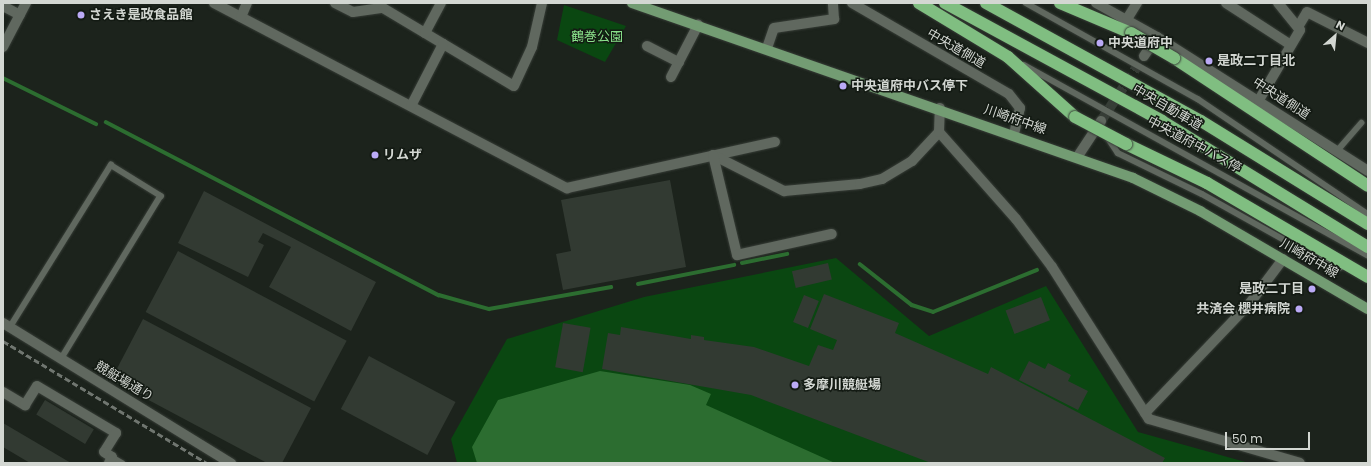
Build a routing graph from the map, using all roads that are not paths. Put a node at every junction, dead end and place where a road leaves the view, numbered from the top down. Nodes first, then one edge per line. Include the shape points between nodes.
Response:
1 (26, 3) edge
2 (214, 3) edge
3 (247, 3) edge
4 (335, 3) edge
5 (441, 3) edge
6 (542, 3) edge
7 (632, 3) edge
8 (833, 3) edge
9 (852, 3) edge
10 (919, 3) edge
11 (945, 3) edge
12 (986, 3) edge
13 (1026, 3) edge
14 (1060, 3) edge
15 (1096, 3) edge
16 (1137, 3) edge
17 (1226, 3) edge
18 (1278, 3) edge
19 (3, 6) edge
20 (20, 15) junction
21 (241, 17) junction
22 (1127, 19) junction
23 (698, 25) junction
24 (1298, 27) junction
25 (426, 33) junction
26 (1157, 37) junction
27 (1368, 43) edge
28 (443, 44) junction
29 (1291, 45) junction
30 (647, 46) dead end
31 (3, 47) edge
32 (767, 48) junction
33 (1144, 56) tunnel mouth
34 (1008, 57) junction
35 (679, 62) junction
36 (671, 77) dead end
37 (1259, 100) junction
38 (412, 106) junction
39 (940, 108) junction
40 (1101, 121) tunnel mouth
41 (1361, 123) dead end
42 (1094, 131) junction
43 (939, 132) junction
44 (1014, 134) junction
45 (775, 142) dead end
46 (1337, 151) junction
47 (713, 155) junction
48 (1078, 156) junction
49 (1368, 171) edge
50 (1368, 186) edge
51 (1368, 214) edge
52 (1368, 224) edge
53 (832, 234) dead end
54 (1368, 247) edge
55 (1368, 256) edge
56 (1283, 259) junction
57 (1348, 264) junction
58 (1368, 277) edge
59 (1368, 286) edge
60 (1368, 309) edge
61 (6, 325) edge
62 (61, 360) junction
63 (3, 392) edge
64 (1145, 413) junction
65 (110, 460) edge
66 (122, 463) edge
67 (231, 463) edge
68 (1300, 463) edge

1 - 20 street
2 - 21 street
3 - 21 street
4 - 25 street via 353,12 383,8
5 - 25 street
6 - 28 street via 532,47 514,86
7 - 23 main road, 川崎府中線
8 - 32 street via 834,19 774,28
9 - 44 street, 中央道側道 via 1009,94 1020,108
10 - 34 highway
11 - 54 highway, 中央自動車道 via 1162,121
12 - 52 highway, 中央自動車道 via 1201,121
13 - 51 lane via 1198,99
14 - 50 highway, bridge via 1131,33 1174,58
15 - 22 street, 中央道側道
16 - 22 street
17 - 29 street
18 - 24 street
19 - 20 street
20 - 31 street
21 - 38 street
22 - 26 street, 中央道側道
23 - 32 main road, 川崎府中線
23 - 35 street
24 - 27 street via 1307,12
24 - 29 street via 1300,30
25 - 28 street
26 - 33 street
26 - 37 street, 中央道側道
28 - 38 street
29 - 37 street
30 - 35 street
32 - 39 main road, 川崎府中線
34 - 55 lane, 中央道府中バス停
34 - 57 highway, bridge via 1075,117 1206,182
35 - 36 street
37 - 46 street, 中央道側道
38 - 47 street via 567,188
39 - 43 street
39 - 44 main road, 川崎府中線
40 - 42 street
41 - 46 lane
42 - 48 street
42 - 57 lane via 1109,139 1118,153 1202,194 1329,265 1339,268
43 - 47 street via 912,161 882,179 860,184 784,191
43 - 64 street via 1016,219 1052,267
44 - 48 main road, 川崎府中線
45 - 47 street
46 - 49 street, 中央道側道
47 - 53 street via 737,255
48 - 56 main road, 川崎府中線 via 1200,211
56 - 60 main road, 川崎府中線
56 - 64 street via 1250,303
57 - 58 highway
57 - 59 highway via 1357,279
61 - 62 street, 競艇場通り
61 - 62 lane via 111,165 161,196
62 - 67 street, 競艇場通り
63 - 65 street via 25,405 37,386 116,433 104,452
64 - 68 street via 1149,419
65 - 66 lane

